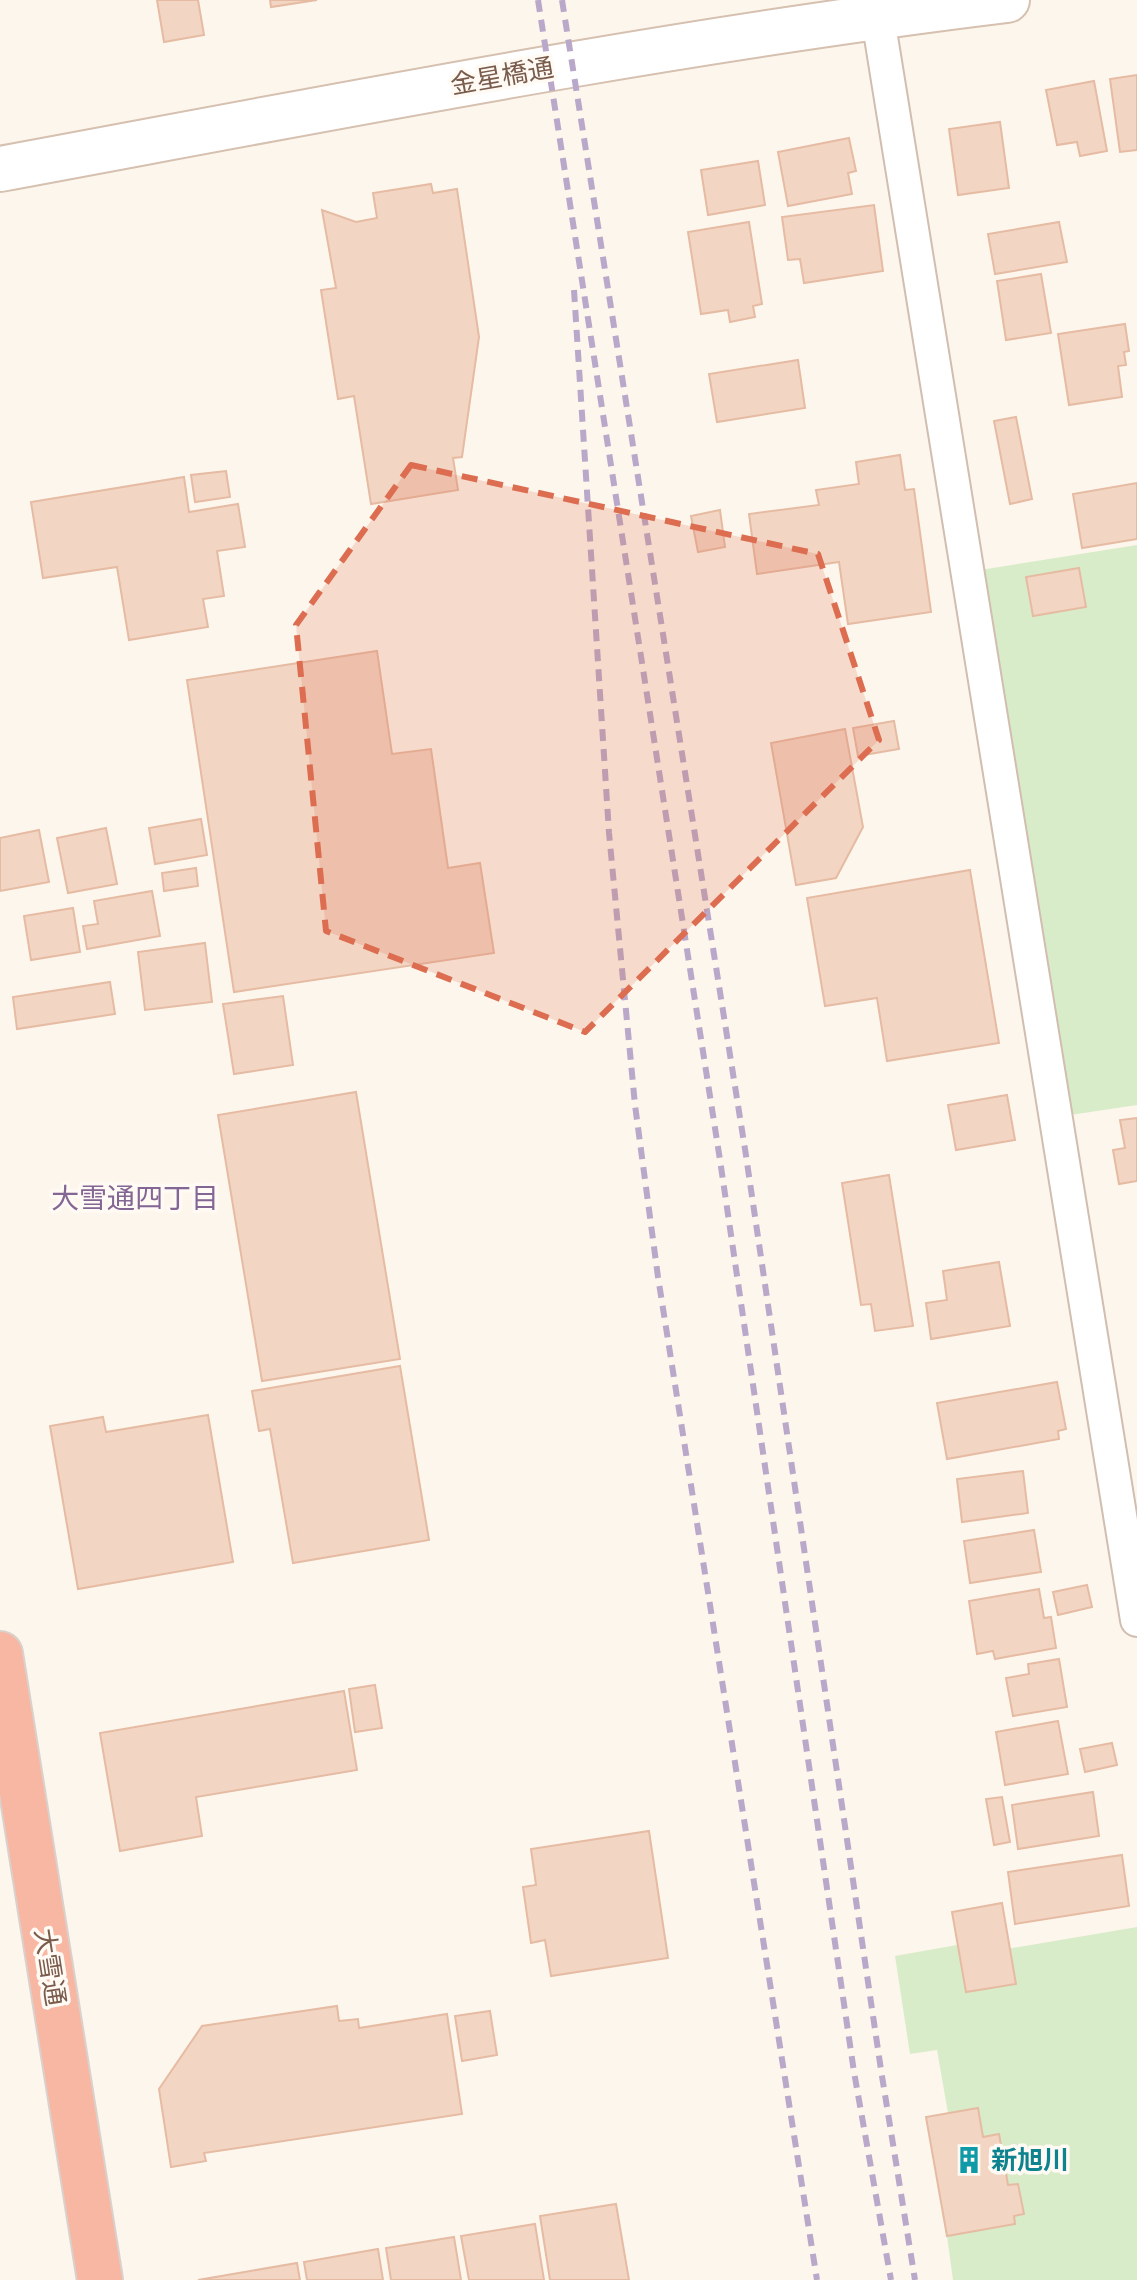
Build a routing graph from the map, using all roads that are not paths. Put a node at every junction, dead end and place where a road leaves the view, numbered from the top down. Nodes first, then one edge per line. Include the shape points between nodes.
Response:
1 (1007, 0) edge
2 (876, 8) edge
3 (0, 169) edge
4 (1137, 1620) edge
5 (2, 1678) edge
6 (100, 2280) edge

1 - 2 street, 金星橋通
2 - 3 street, 金星橋通
2 - 4 street
5 - 6 highway, 大雪通

